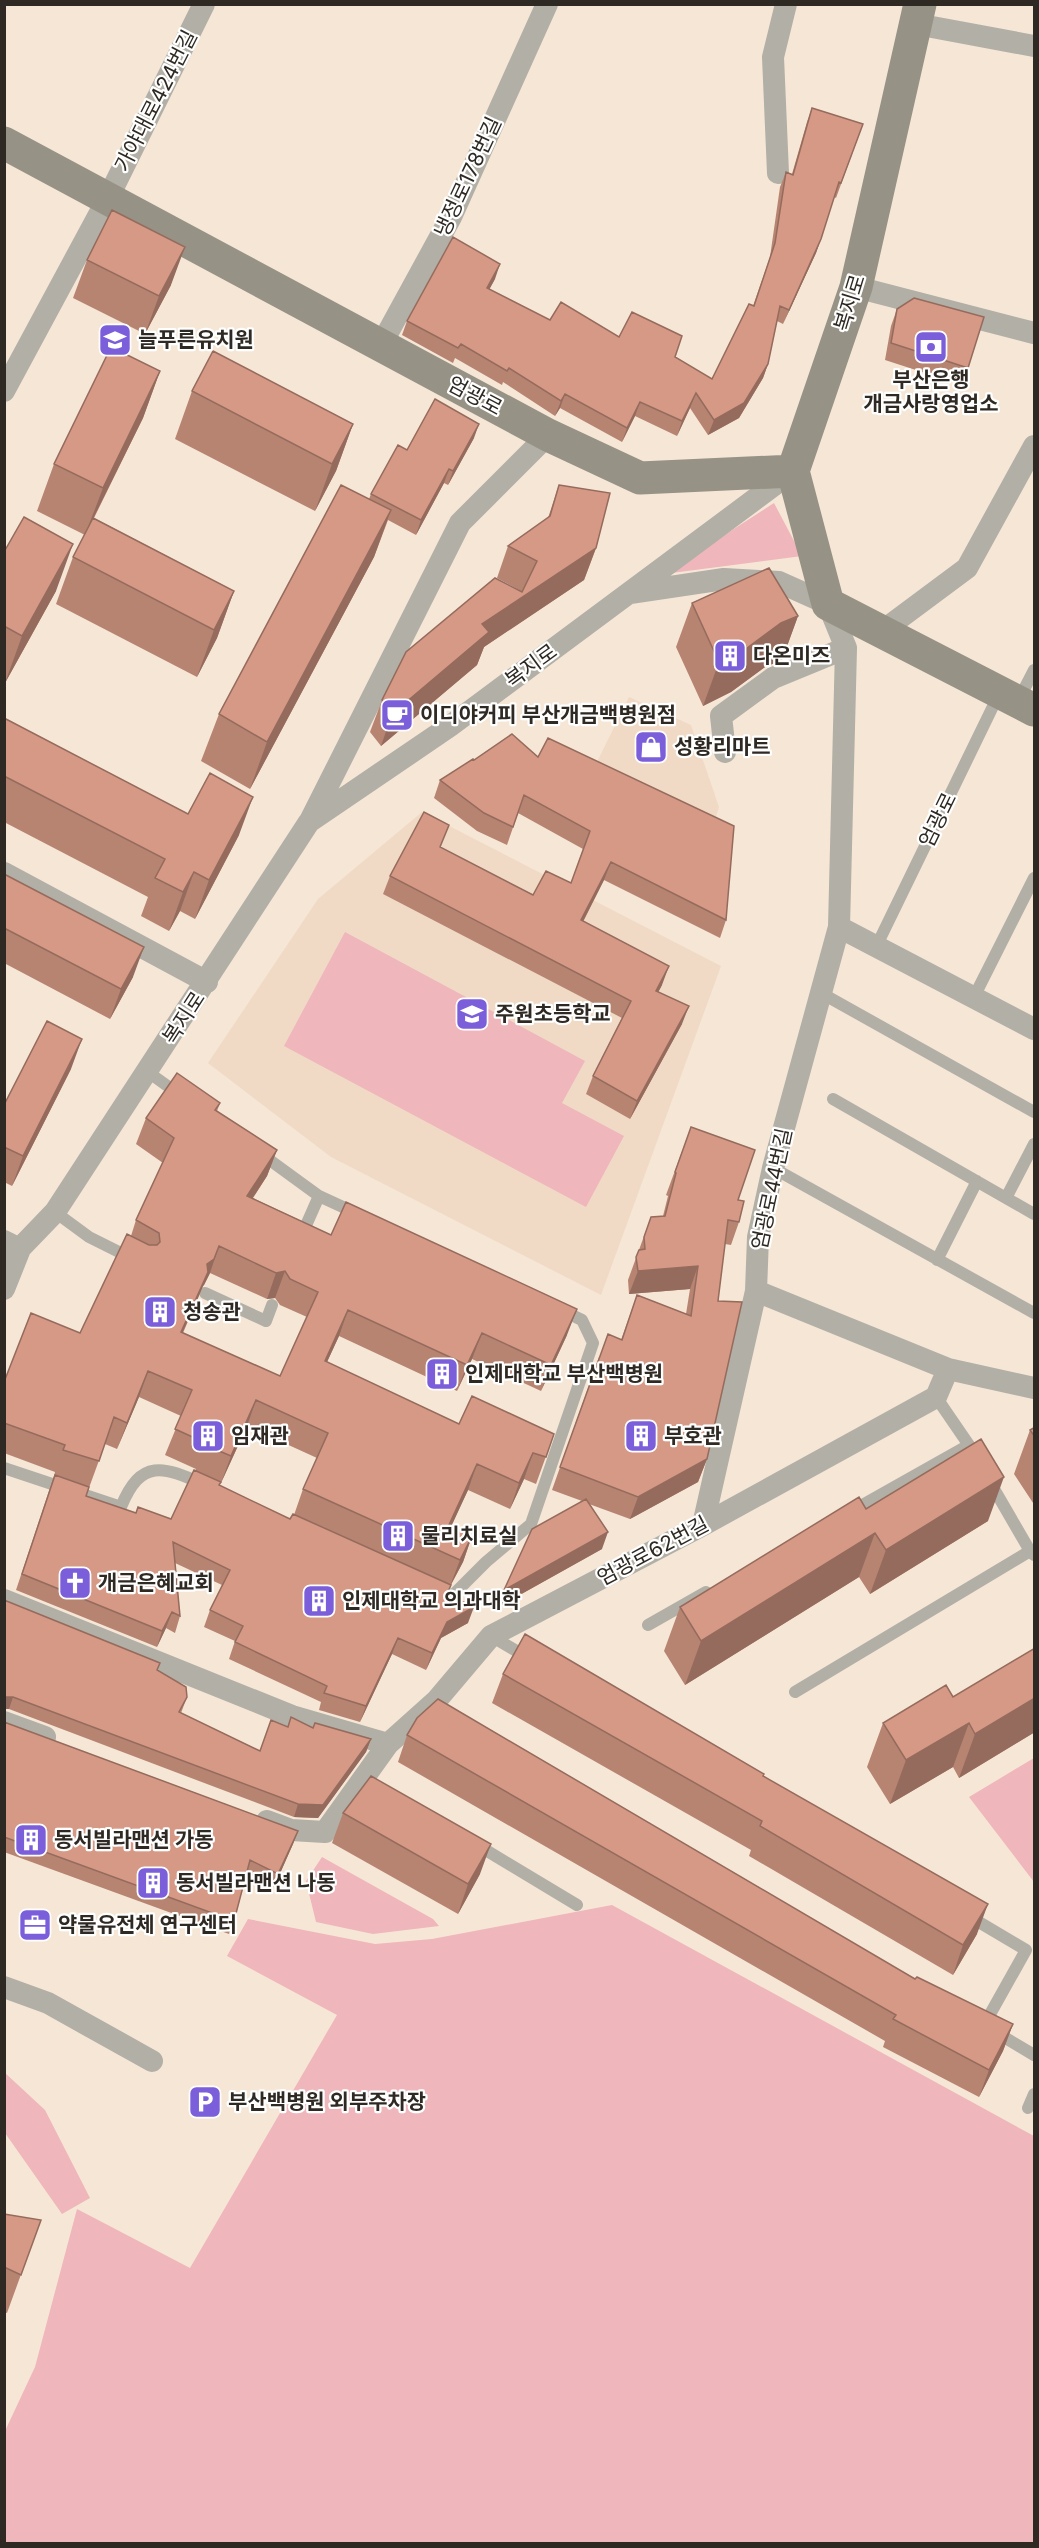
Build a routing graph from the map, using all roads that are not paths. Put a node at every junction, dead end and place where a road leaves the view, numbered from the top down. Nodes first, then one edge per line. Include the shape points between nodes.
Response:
1 (204, 4) edge
2 (547, 4) edge
3 (786, 4) edge
4 (918, 14) edge
5 (1035, 46) edge
6 (4, 143) edge
7 (778, 173) dead end
8 (108, 198) junction
9 (856, 287) junction
10 (1035, 333) edge
11 (381, 345) junction
12 (4, 392) edge
13 (548, 435) junction
14 (1035, 446) edge
15 (793, 471) junction
16 (630, 593) junction
17 (828, 604) junction
18 (881, 632) junction
19 (846, 648) junction
20 (1035, 670) edge
21 (1017, 702) edge
22 (725, 752) dead end
23 (309, 822) junction
24 (4, 873) edge
25 (1035, 878) edge
26 (838, 927) junction
27 (876, 947) junction
28 (207, 982) junction
29 (820, 993) junction
30 (974, 998) junction
31 (1035, 1029) edge
32 (148, 1072) junction
33 (833, 1099) dead end
34 (186, 1100) edge
35 (1035, 1112) edge
36 (1035, 1144) edge
37 (253, 1148) edge
38 (773, 1168) junction
39 (978, 1181) junction
40 (319, 1196) junction
41 (1006, 1198) junction
42 (55, 1212) junction
43 (1035, 1214) edge
44 (372, 1221) edge
45 (299, 1243) edge
46 (10, 1252) edge
47 (938, 1260) junction
48 (143, 1264) edge
49 (4, 1289) edge
50 (756, 1291) junction
51 (205, 1293) edge
52 (272, 1305) dead end
53 (551, 1305) edge
54 (1035, 1313) edge
55 (948, 1369) junction
56 (1035, 1388) edge
57 (936, 1397) junction
58 (969, 1445) junction
59 (4, 1468) edge
60 (215, 1489) edge
61 (834, 1520) edge
62 (703, 1525) junction
63 (1032, 1553) edge
64 (419, 1581) edge
65 (720, 1584) edge
66 (4, 1600) edge
67 (648, 1625) dead end
68 (491, 1636) junction
69 (542, 1666) edge
70 (795, 1692) dead end
71 (4, 1722) edge
72 (60, 1743) edge
73 (388, 1744) junction
74 (247, 1813) edge
75 (466, 1839) edge
76 (577, 1905) dead end
77 (954, 1908) edge
78 (1030, 1953) edge
79 (4, 1987) edge
80 (1035, 2055) edge
81 (152, 2061) dead end
82 (1035, 2094) edge
83 (1028, 2108) dead end

1 - 8 street, 가야대로424번길
2 - 11 street, 냉정로178번길 via 451,217
3 - 7 street via 774,57
4 - 5 street
4 - 9 main road, 복지로
6 - 8 main road, 엄광로
8 - 11 main road, 엄광로
8 - 12 street, 가야대로424번길
9 - 10 street
9 - 15 main road, 복지로
11 - 13 main road, 엄광로
13 - 15 main road, 엄광로 via 640,478
13 - 23 street via 460,523
14 - 18 street via 967,568
15 - 16 street, 복지로
15 - 17 main road
16 - 17 street via 724,579 779,582
16 - 23 street, 복지로 via 450,726
17 - 18 main road
17 - 19 street, 엄광로44번길
18 - 21 main road
19 - 22 street via 773,678 721,716
19 - 26 street, 엄광로44번길
20 - 21 lane, 엄광로
21 - 27 lane, 엄광로
23 - 28 street, 복지로
24 - 28 street
25 - 30 lane
26 - 27 street
26 - 29 street, 엄광로44번길
27 - 30 street
28 - 32 street, 복지로
29 - 35 lane
29 - 38 street, 엄광로44번길
30 - 31 street
32 - 34 lane
32 - 42 street, 복지로
33 - 39 lane
36 - 41 lane
37 - 40 lane
38 - 47 lane
38 - 50 street, 엄광로44번길 via 758,1237
39 - 41 lane
39 - 47 lane
40 - 44 lane
40 - 45 lane
41 - 43 lane
42 - 46 street, 복지로
42 - 48 lane via 89,1237
46 - 49 street
47 - 54 lane
50 - 55 street
50 - 62 street, 엄광로44번길
51 - 52 lane via 266,1321
53 - 64 lane via 582,1320 593,1343 531,1524 452,1596
55 - 56 street
55 - 57 street
57 - 58 lane
57 - 62 street, 엄광로62번길
58 - 61 lane
58 - 63 lane
59 - 60 lane via 121,1507 129,1486 143,1474 163,1469
62 - 68 street, 엄광로62번길
63 - 70 lane
65 - 67 lane
66 - 73 street via 292,1716
68 - 69 lane
68 - 73 street, 엄광로62번길 via 441,1704
71 - 72 street
73 - 74 street, 엄광로62번길 via 370,1781 325,1832 291,1830
75 - 76 lane
77 - 78 lane
78 - 80 lane via 980,2023
79 - 81 street via 48,2003
82 - 83 lane

